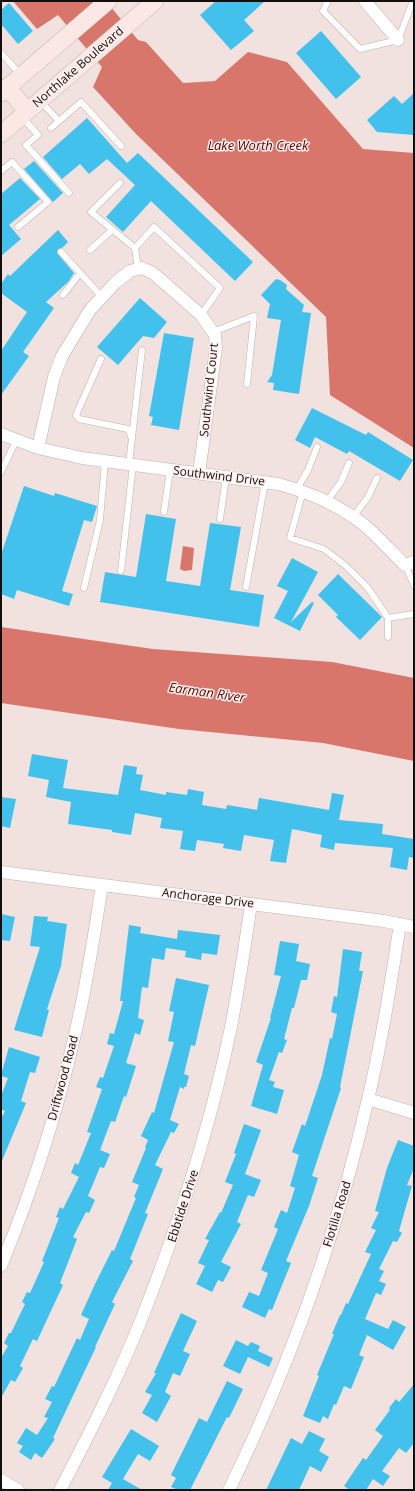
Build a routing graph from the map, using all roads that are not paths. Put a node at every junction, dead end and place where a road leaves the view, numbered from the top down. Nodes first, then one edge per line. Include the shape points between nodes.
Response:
1 (108, 1) edge
2 (155, 1) edge
3 (328, 1) edge
4 (365, 1) edge
5 (413, 1) edge
6 (398, 40) junction
7 (1, 53) edge
8 (21, 76) junction
9 (4, 90) edge
10 (29, 109) junction
11 (59, 121) junction
12 (51, 128) dead end
13 (1, 134) edge
14 (121, 146) dead end
15 (1, 171) edge
16 (120, 183) dead end
17 (69, 192) dead end
18 (18, 227) dead end
19 (112, 230) junction
20 (135, 248) junction
21 (90, 250) dead end
22 (61, 252) dead end
23 (138, 269) junction
24 (80, 273) junction
25 (63, 295) dead end
26 (102, 297) junction
27 (202, 315) junction
28 (213, 332) junction
29 (142, 350) dead end
30 (101, 359) dead end
31 (247, 384) dead end
32 (1, 434) edge
33 (132, 438) junction
34 (16, 441) junction
35 (317, 446) dead end
36 (38, 448) junction
37 (105, 461) junction
38 (349, 463) dead end
39 (131, 465) junction
40 (170, 470) junction
41 (1, 472) edge
42 (199, 473) junction
43 (226, 477) junction
44 (377, 478) dead end
45 (265, 482) junction
46 (300, 490) junction
47 (327, 501) junction
48 (164, 512) dead end
49 (353, 517) junction
50 (220, 519) dead end
51 (410, 563) edge
52 (121, 571) dead end
53 (414, 585) edge
54 (246, 587) dead end
55 (84, 588) dead end
56 (414, 614) edge
57 (388, 618) junction
58 (388, 637) dead end
59 (1, 872) edge
60 (102, 885) junction
61 (251, 904) junction
62 (400, 924) junction
63 (414, 927) edge
64 (368, 1099) junction
65 (414, 1113) edge
66 (1, 1266) edge
67 (1, 1480) edge
68 (18, 1490) edge
69 (60, 1490) edge
70 (229, 1490) edge

1 - 8 main road
2 - 10 main road, Northlake Boulevard
3 - 6 lane via 324,11 360,49
4 - 6 street
5 - 6 lane
7 - 8 lane
8 - 9 main road
9 - 10 main road
10 - 11 lane
10 - 13 main road, Northlake Boulevard
10 - 17 lane via 38,135 26,145
11 - 12 lane
11 - 14 lane via 81,102
15 - 18 lane via 12,162 48,202
16 - 19 lane via 91,212
19 - 20 lane
19 - 21 lane
20 - 23 lane
20 - 27 lane via 154,227 220,288
22 - 24 lane
23 - 26 street via 130,271 114,283
23 - 27 street, Southwind Court via 153,273
24 - 25 lane
24 - 26 lane
26 - 36 street via 84,319 62,356 54,377
27 - 28 street, Southwind Court
28 - 31 lane via 254,316
28 - 42 street, Southwind Court via 216,348
29 - 33 lane
30 - 33 lane via 76,415 79,419 128,429
32 - 34 street, Southwind Drive
33 - 39 lane
34 - 36 street, Southwind Drive
34 - 41 lane
35 - 46 lane
36 - 37 street, Southwind Drive via 58,454
37 - 39 street, Southwind Drive
37 - 55 lane via 100,520
38 - 47 lane via 341,482
39 - 40 street, Southwind Drive
39 - 52 lane
40 - 42 street, Southwind Drive
40 - 48 lane
42 - 43 street, Southwind Drive
43 - 45 street, Southwind Drive
43 - 50 lane
44 - 49 lane via 368,497
45 - 46 street, Southwind Drive
45 - 54 lane
46 - 47 street, Southwind Drive
46 - 57 lane via 290,538 324,549 346,566 368,588
47 - 49 street, Southwind Drive
49 - 51 street, Southwind Drive
51 - 53 lane
56 - 57 lane
57 - 58 lane
59 - 60 street, Anchorage Drive
60 - 61 street, Anchorage Drive
60 - 66 street, Driftwood Road via 89,970 58,1100 39,1164
61 - 62 street, Anchorage Drive
61 - 69 street, Ebbtide Drive via 231,1027 215,1095 170,1246 117,1376
62 - 63 street, Anchorage Drive
62 - 64 street, Flotilla Road via 384,1023
64 - 65 street
64 - 70 street, Flotilla Road via 352,1166 305,1314 278,1382
67 - 68 street

